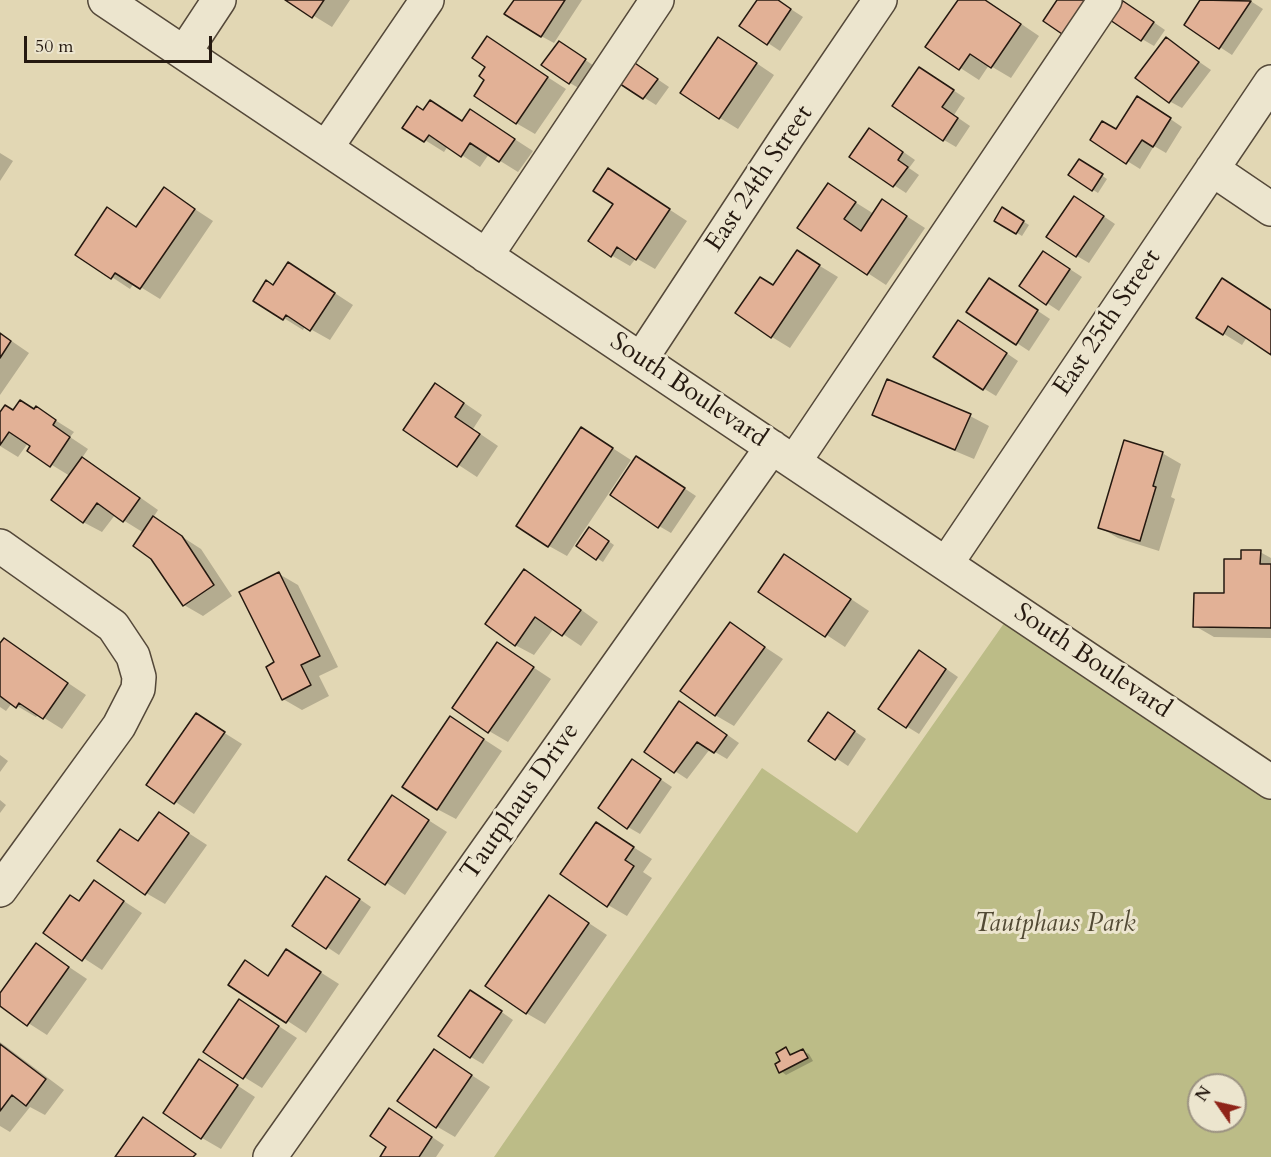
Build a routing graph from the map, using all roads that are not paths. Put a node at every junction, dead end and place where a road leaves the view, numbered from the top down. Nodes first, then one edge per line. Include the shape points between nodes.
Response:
1 (105, 0) edge
2 (219, 0) edge
3 (427, 0) edge
4 (657, 0) edge
5 (880, 0) edge
6 (1105, 0) edge
7 (184, 52) junction
8 (1271, 82) edge
9 (326, 148) junction
10 (1212, 169) junction
11 (1271, 209) edge
12 (486, 256) junction
13 (641, 359) junction
14 (783, 455) junction
15 (0, 546) edge
16 (946, 564) junction
17 (1271, 782) edge
18 (0, 890) edge
19 (270, 1157) edge

1 - 7 street, South Boulevard
2 - 7 street
3 - 9 street
4 - 12 street
5 - 13 street, East 24th Street
6 - 14 street, Tautphaus Drive
7 - 9 street, South Boulevard
8 - 10 street, East 25th Street
9 - 12 street, South Boulevard
10 - 11 street
10 - 16 street, East 25th Street
12 - 13 street, South Boulevard
13 - 14 street, South Boulevard
14 - 16 street, South Boulevard
14 - 19 street, Tautphaus Drive
15 - 18 street via 113,626 134,656 139,677 138,689 119,726
16 - 17 street, South Boulevard

